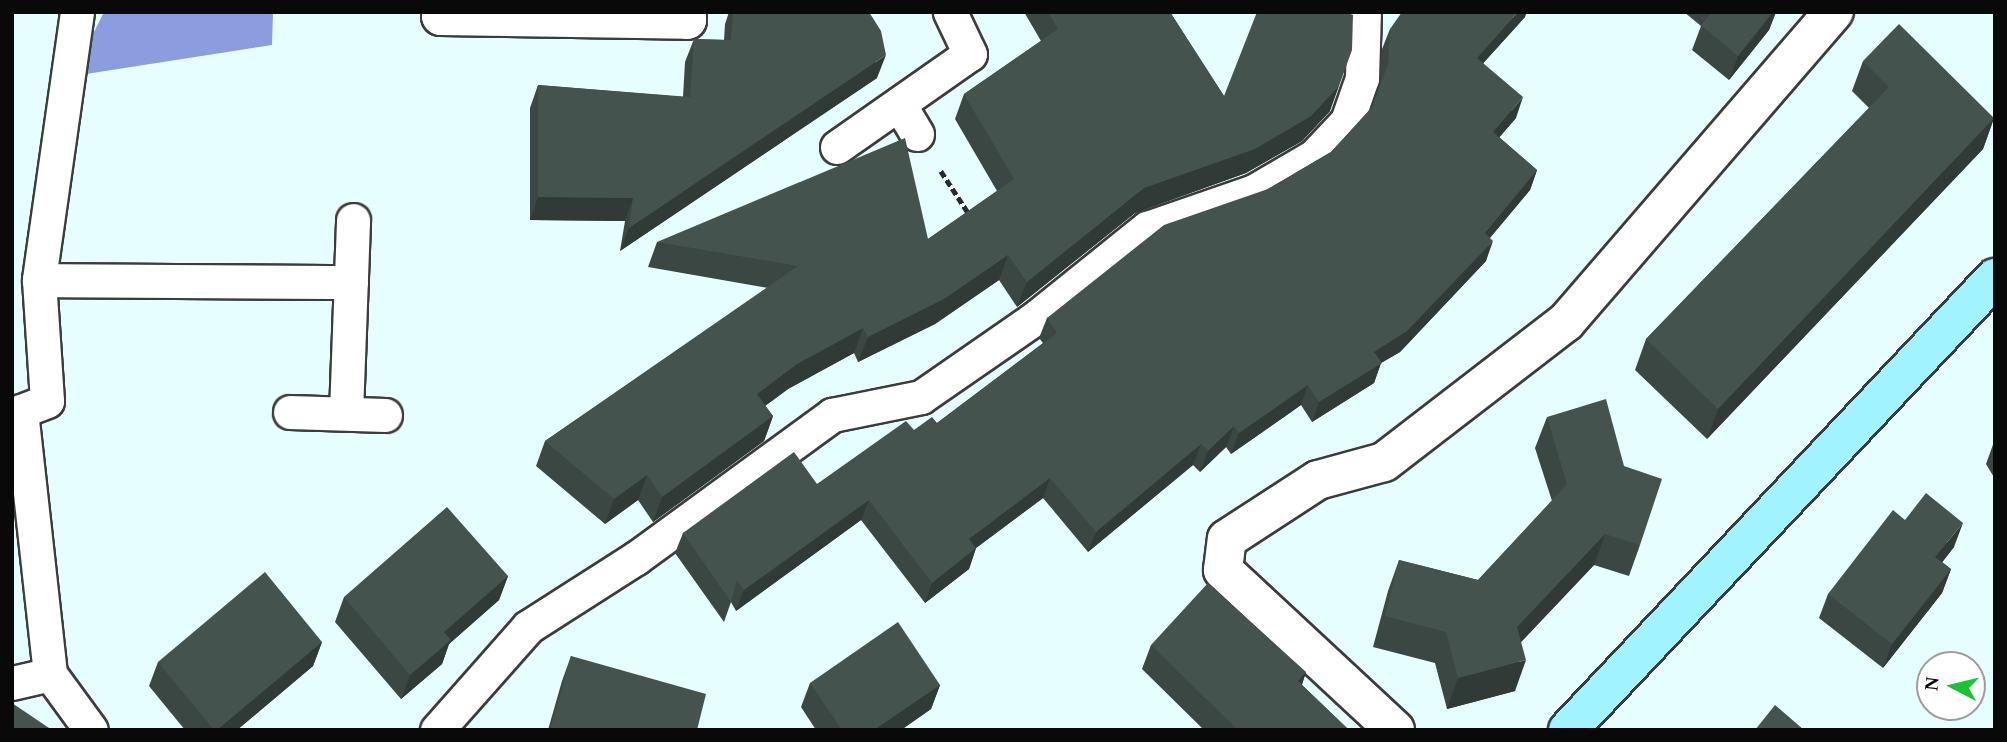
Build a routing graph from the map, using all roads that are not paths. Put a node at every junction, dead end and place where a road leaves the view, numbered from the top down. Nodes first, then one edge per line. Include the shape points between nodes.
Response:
1 (77, 12) edge
2 (442, 12) edge
3 (687, 12) edge
4 (950, 12) edge
5 (1364, 12) edge
6 (1833, 12) edge
7 (898, 104) junction
8 (917, 134) road end
9 (836, 147) dead end
10 (353, 220) dead end
11 (1995, 278) edge
12 (39, 280) junction
13 (351, 282) junction
14 (290, 412) dead end
15 (346, 413) junction
16 (385, 415) dead end
17 (50, 674) junction
18 (12, 683) edge
19 (91, 730) edge
20 (437, 730) edge
21 (1395, 730) edge
22 (1568, 730) edge

1 - 12 lane
2 - 3 street via 441,16 687,20
4 - 7 lane via 970,54
5 - 20 lane via 1362,78 1347,121 1314,156 1254,191 1147,228 1035,318 921,397 831,415 636,558 528,627
6 - 21 street via 1566,322 1384,462 1318,480 1227,539 1223,570
7 - 8 lane
7 - 9 lane
10 - 13 lane
11 - 22 street
12 - 13 lane
12 - 17 lane via 47,401 21,411
13 - 15 lane
14 - 15 lane
15 - 16 lane
17 - 18 lane
17 - 19 lane

